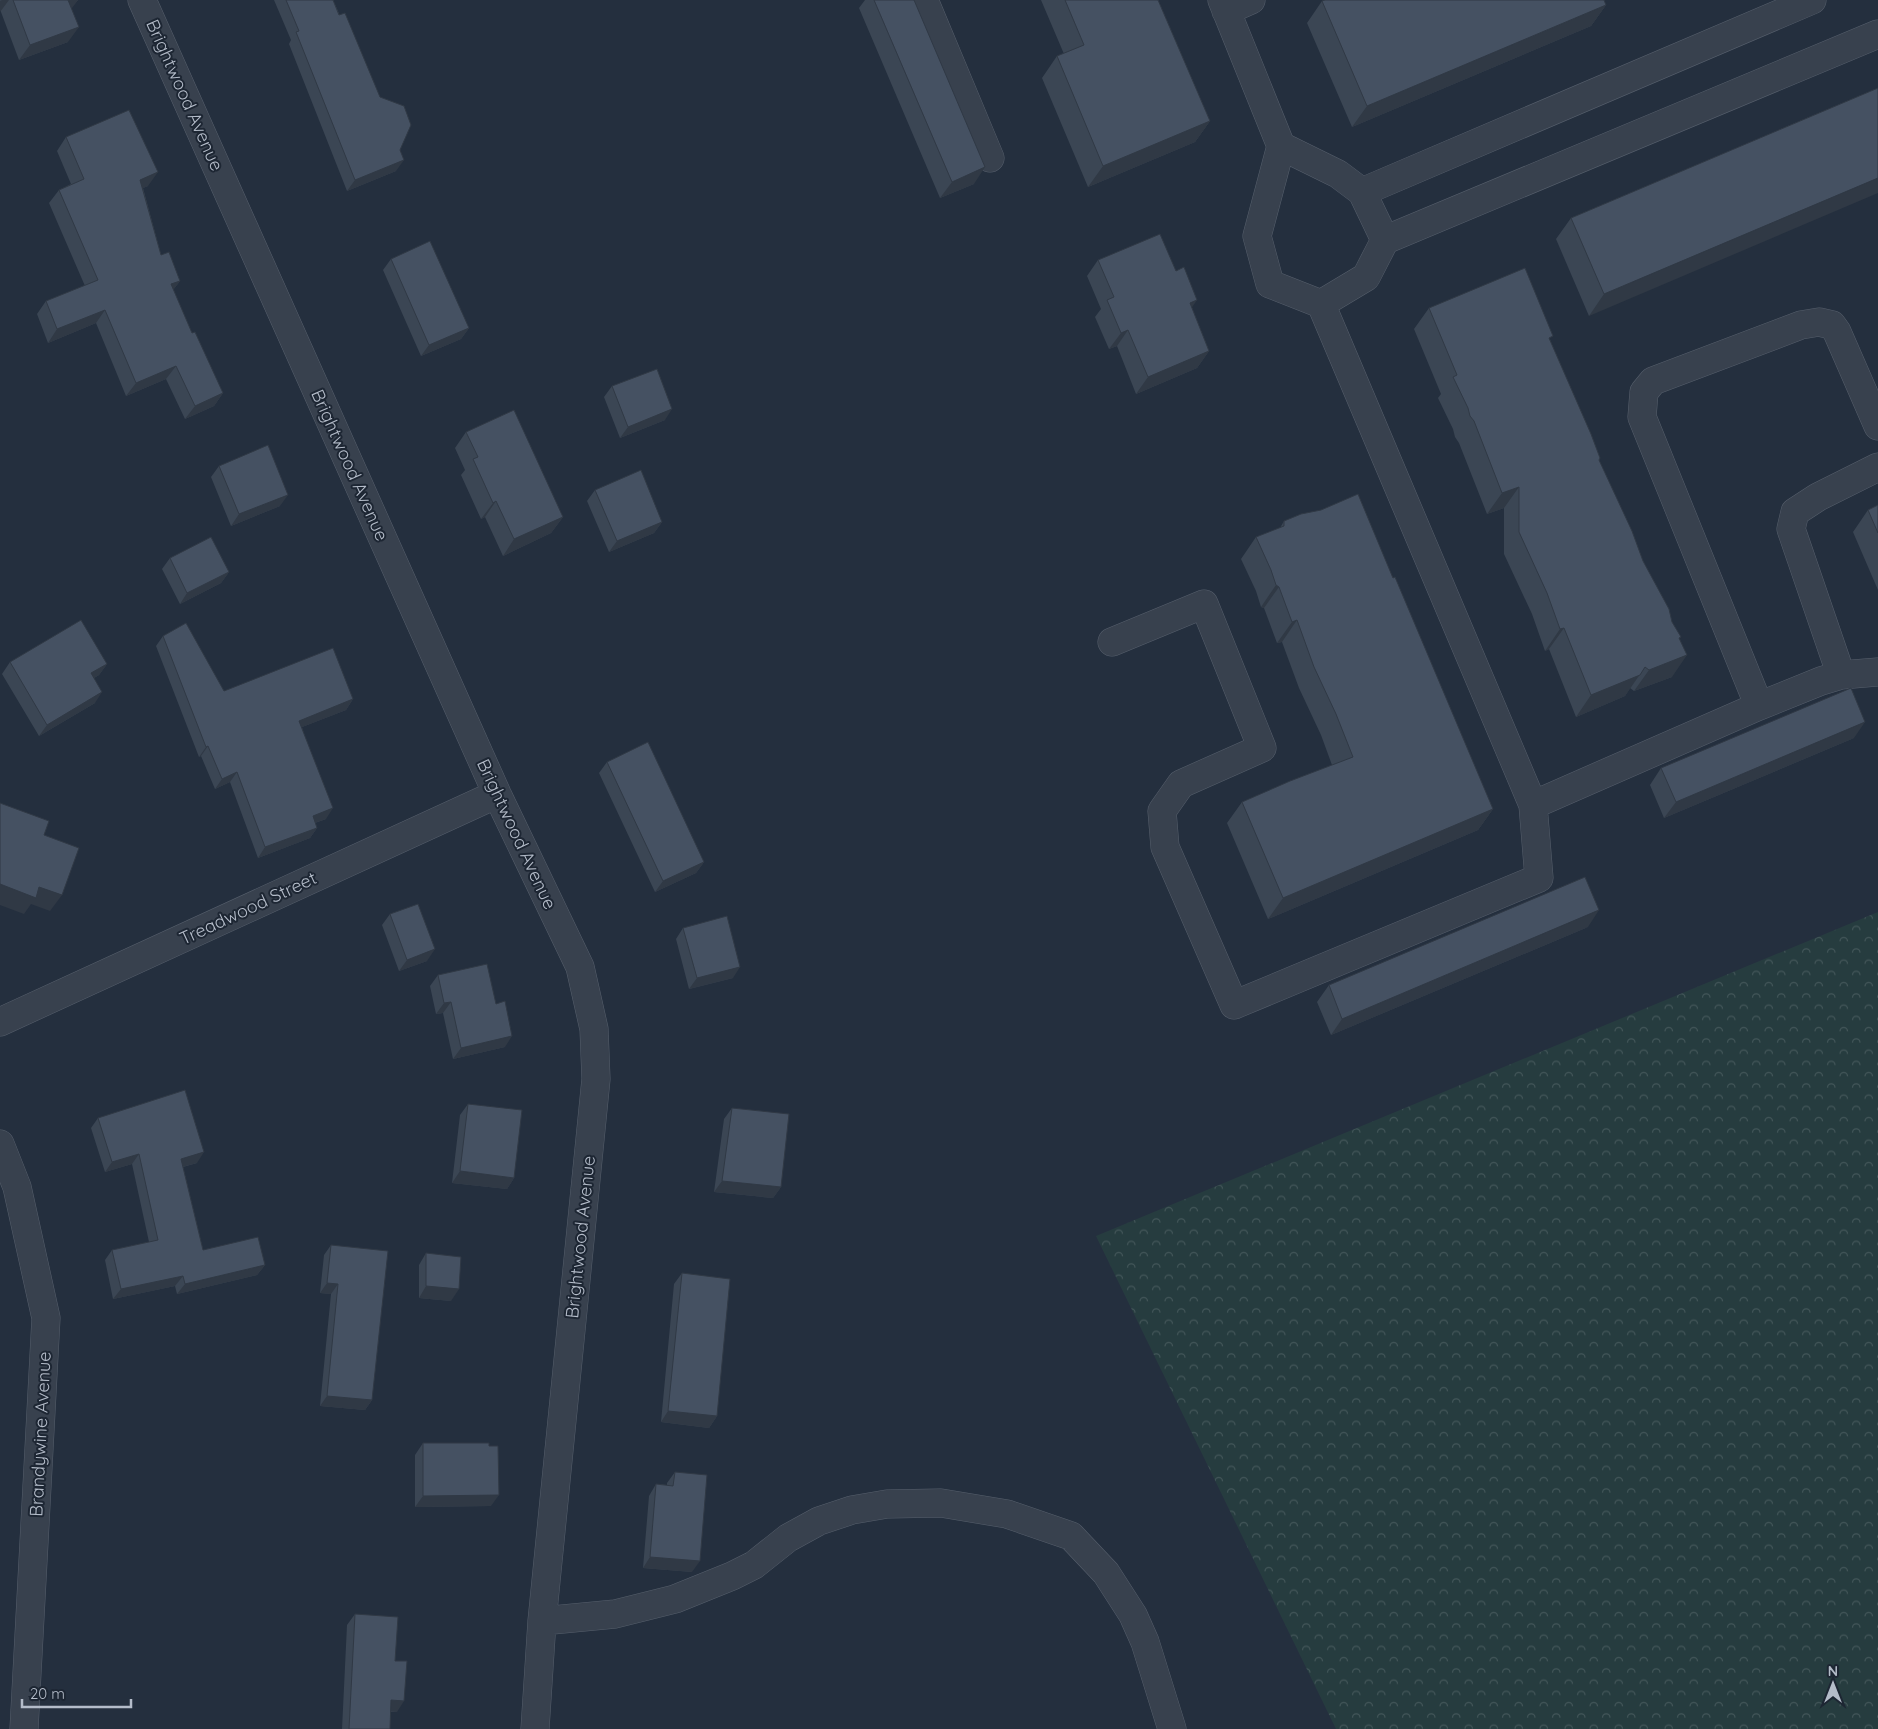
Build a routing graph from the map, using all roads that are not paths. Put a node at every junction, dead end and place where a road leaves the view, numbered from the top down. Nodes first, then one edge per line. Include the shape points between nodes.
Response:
1 (142, 0) edge
2 (924, 0) edge
3 (1251, 0) edge
4 (1812, 0) edge
5 (1224, 6) edge
6 (1878, 34) edge
7 (1282, 146) junction
8 (990, 158) dead end
9 (1362, 192) junction
10 (1385, 240) junction
11 (1321, 304) junction
12 (1878, 426) edge
13 (1878, 467) edge
14 (1112, 642) dead end
15 (1878, 672) edge
16 (1841, 675) junction
17 (1759, 706) junction
18 (497, 794) junction
19 (1533, 805) junction
20 (0, 1022) edge
21 (0, 1144) edge
22 (542, 1621) junction
23 (24, 1729) edge
24 (535, 1729) edge
25 (1172, 1729) edge

1 - 18 street, Brightwood Avenue
2 - 8 street
3 - 5 street
4 - 9 street
5 - 7 street
6 - 10 street
7 - 9 street via 1338,174
7 - 11 street via 1257,236 1270,284
9 - 10 street
10 - 11 street via 1366,277
11 - 19 street
12 - 17 street via 1836,332 1832,325 1819,322 1801,325 1653,381 1644,392 1642,417
13 - 16 street via 1795,512 1791,529
14 - 19 street via 1204,604 1262,748 1181,784 1162,811 1165,848 1234,1004 1539,878
15 - 16 street
16 - 17 street
17 - 19 street
18 - 20 street, Treadwood Street
18 - 22 street, Brightwood Avenue via 580,967 594,1029 596,1078
21 - 23 street, Brandywine Avenue via 17,1187 46,1318
22 - 24 street, Brightwood Avenue
22 - 25 street via 615,1614 675,1599 754,1565 788,1538 819,1521 852,1510 887,1504 941,1503 1007,1514 1071,1536 1106,1573 1133,1615 1145,1642

